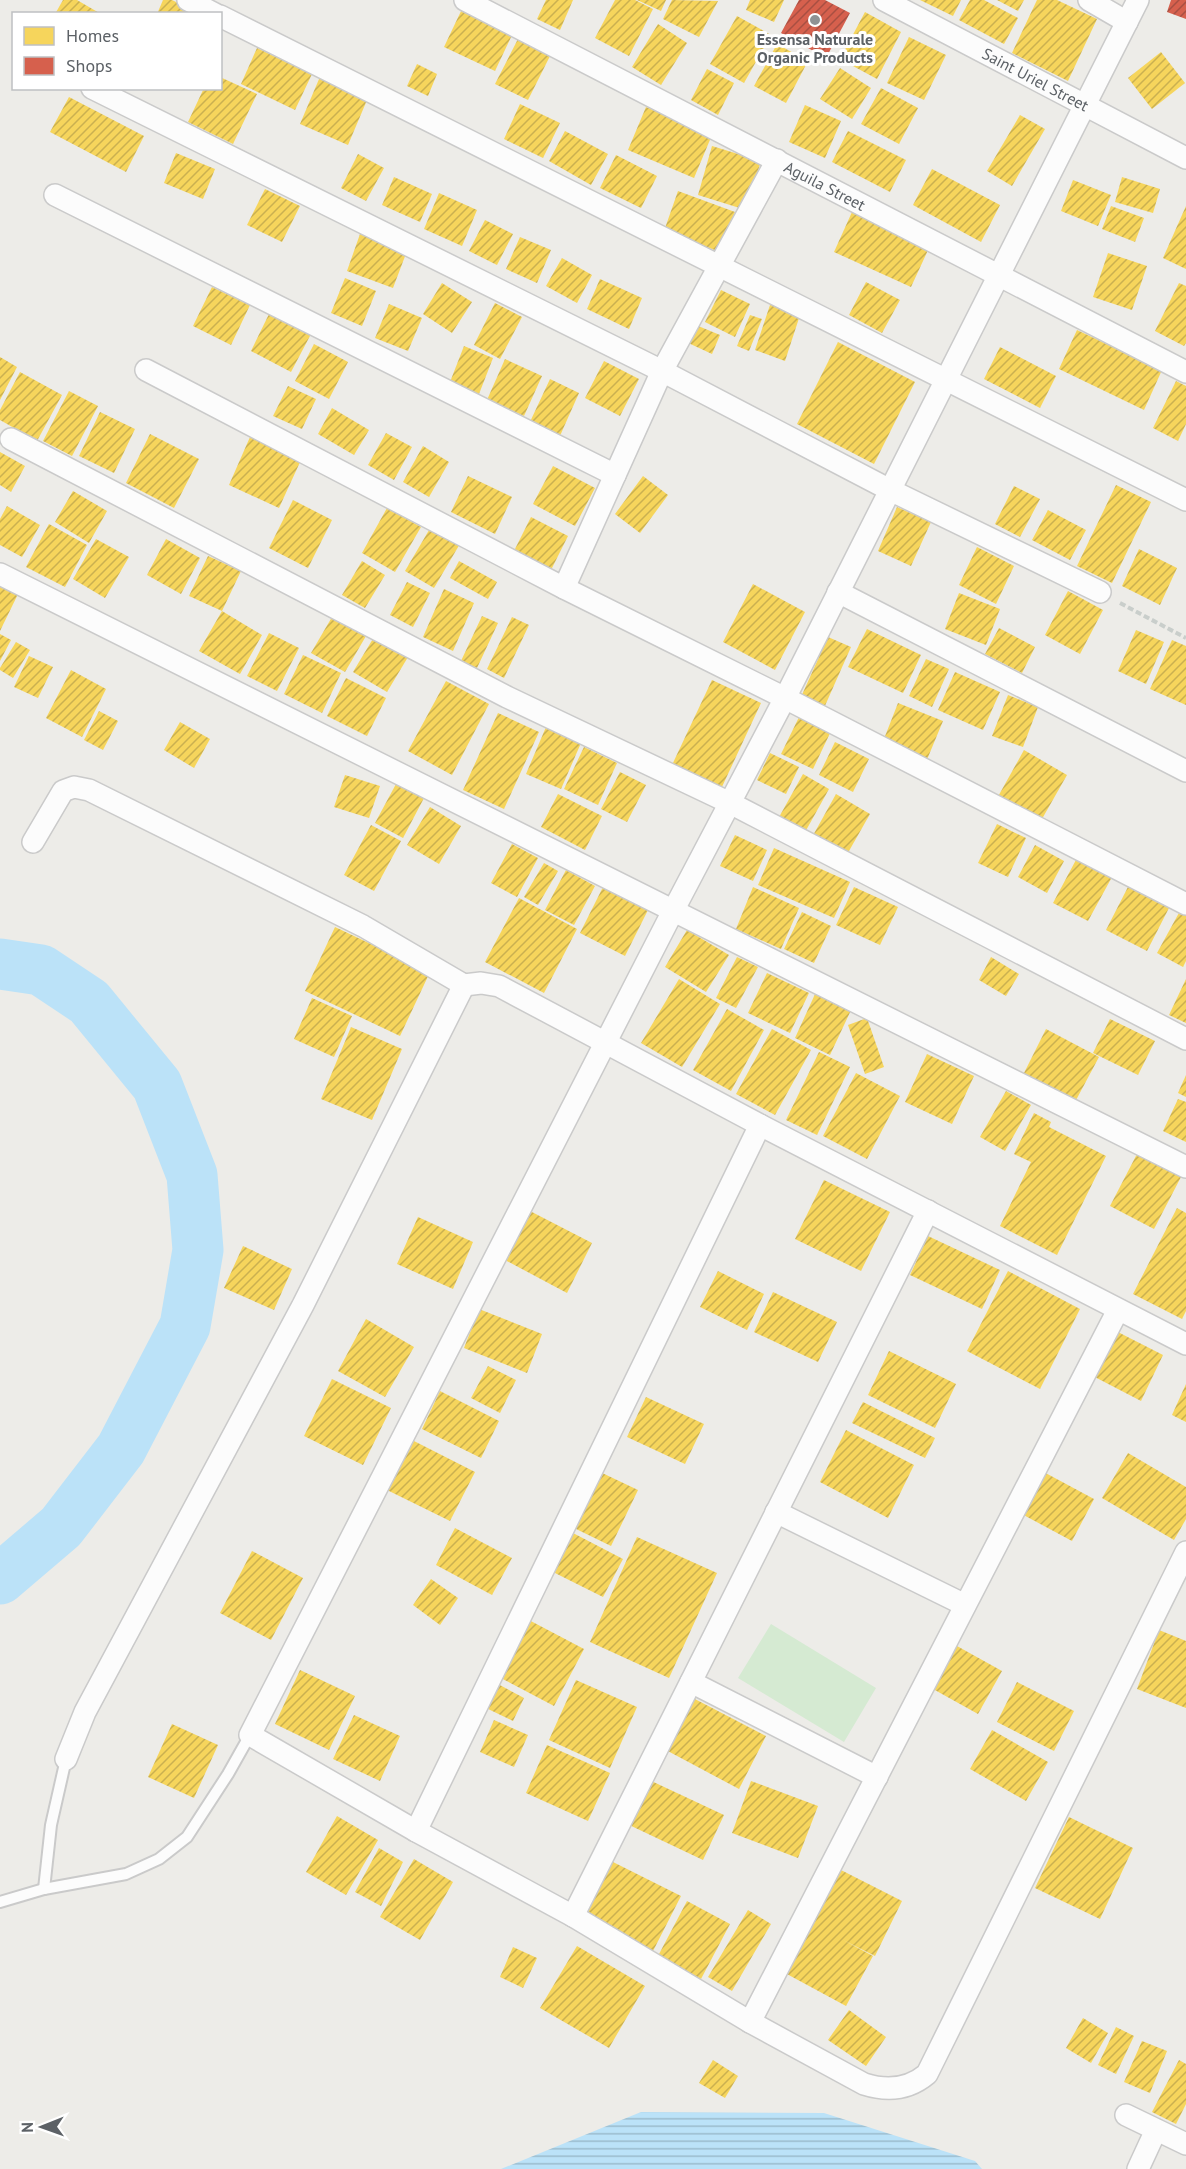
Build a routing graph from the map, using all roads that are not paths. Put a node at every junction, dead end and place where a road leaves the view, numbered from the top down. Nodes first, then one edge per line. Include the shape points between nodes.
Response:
1 (188, 0) edge
2 (465, 0) edge
3 (884, 0) edge
4 (1089, 0) edge
5 (1138, 0) edge
6 (211, 12) edge
7 (222, 17) edge
8 (1128, 22) junction
9 (96, 90) edge
10 (1084, 106) junction
11 (1186, 158) edge
12 (777, 160) junction
13 (55, 195) dead end
14 (718, 265) junction
15 (998, 276) junction
16 (146, 370) dead end
17 (662, 371) junction
18 (1186, 372) edge
19 (946, 381) junction
20 (11, 439) dead end
21 (615, 475) junction
22 (890, 490) junction
23 (1186, 500) edge
24 (0, 574) edge
25 (564, 588) junction
26 (838, 592) junction
27 (1100, 592) road end
28 (785, 698) junction
29 (1186, 771) edge
30 (730, 803) junction
31 (33, 842) dead end
32 (1186, 904) edge
33 (673, 910) junction
34 (464, 985) junction
35 (1186, 1039) edge
36 (605, 1043) junction
37 (760, 1125) junction
38 (1186, 1167) edge
39 (928, 1211) junction
40 (1118, 1310) junction
41 (1186, 1344) edge
42 (776, 1512) junction
43 (1186, 1552) edge
44 (965, 1605) junction
45 (692, 1682) junction
46 (250, 1735) junction
47 (66, 1759) joint
48 (877, 1777) junction
49 (416, 1831) junction
50 (44, 1889) junction
51 (0, 1902) edge
52 (573, 1916) junction
53 (750, 2022) junction
54 (1126, 2115) dead end
55 (1156, 2130) junction
56 (1186, 2145) edge
57 (1138, 2169) edge

1 - 6 street
2 - 12 street, Aguila Street
3 - 10 street, Saint Uriel Street
4 - 8 street
5 - 8 street
7 - 14 street
8 - 10 street
9 - 17 street
10 - 11 street, Saint Uriel Street
10 - 15 street
12 - 14 street
12 - 15 street, Aguila Street
13 - 21 street
14 - 17 street
14 - 19 street
15 - 18 street, Aguila Street
15 - 19 street
16 - 25 street
17 - 21 street
17 - 22 street
19 - 22 street
19 - 23 street
20 - 30 street via 507,697
21 - 25 street
22 - 26 street
22 - 27 street
24 - 33 street
25 - 28 street
26 - 28 street
26 - 29 street
28 - 30 street
28 - 32 street
30 - 33 street
30 - 35 street
31 - 34 street via 63,791 74,787 89,790 353,921
33 - 36 street
33 - 38 street
34 - 36 street via 499,986
34 - 47 street via 303,1305 85,1712
36 - 37 street
36 - 46 street
37 - 39 street
37 - 49 street
39 - 40 street
39 - 42 street
40 - 41 street
40 - 44 street
42 - 44 street
42 - 45 street
43 - 53 street via 927,2074 905,2086 877,2088
44 - 48 street
45 - 48 street
45 - 52 street
46 - 49 street
46 - 50 lane via 187,1837 159,1859 126,1875
47 - 50 lane via 51,1825
48 - 53 street
49 - 52 street
50 - 51 lane
52 - 53 street
54 - 55 street
55 - 56 street
55 - 57 street

